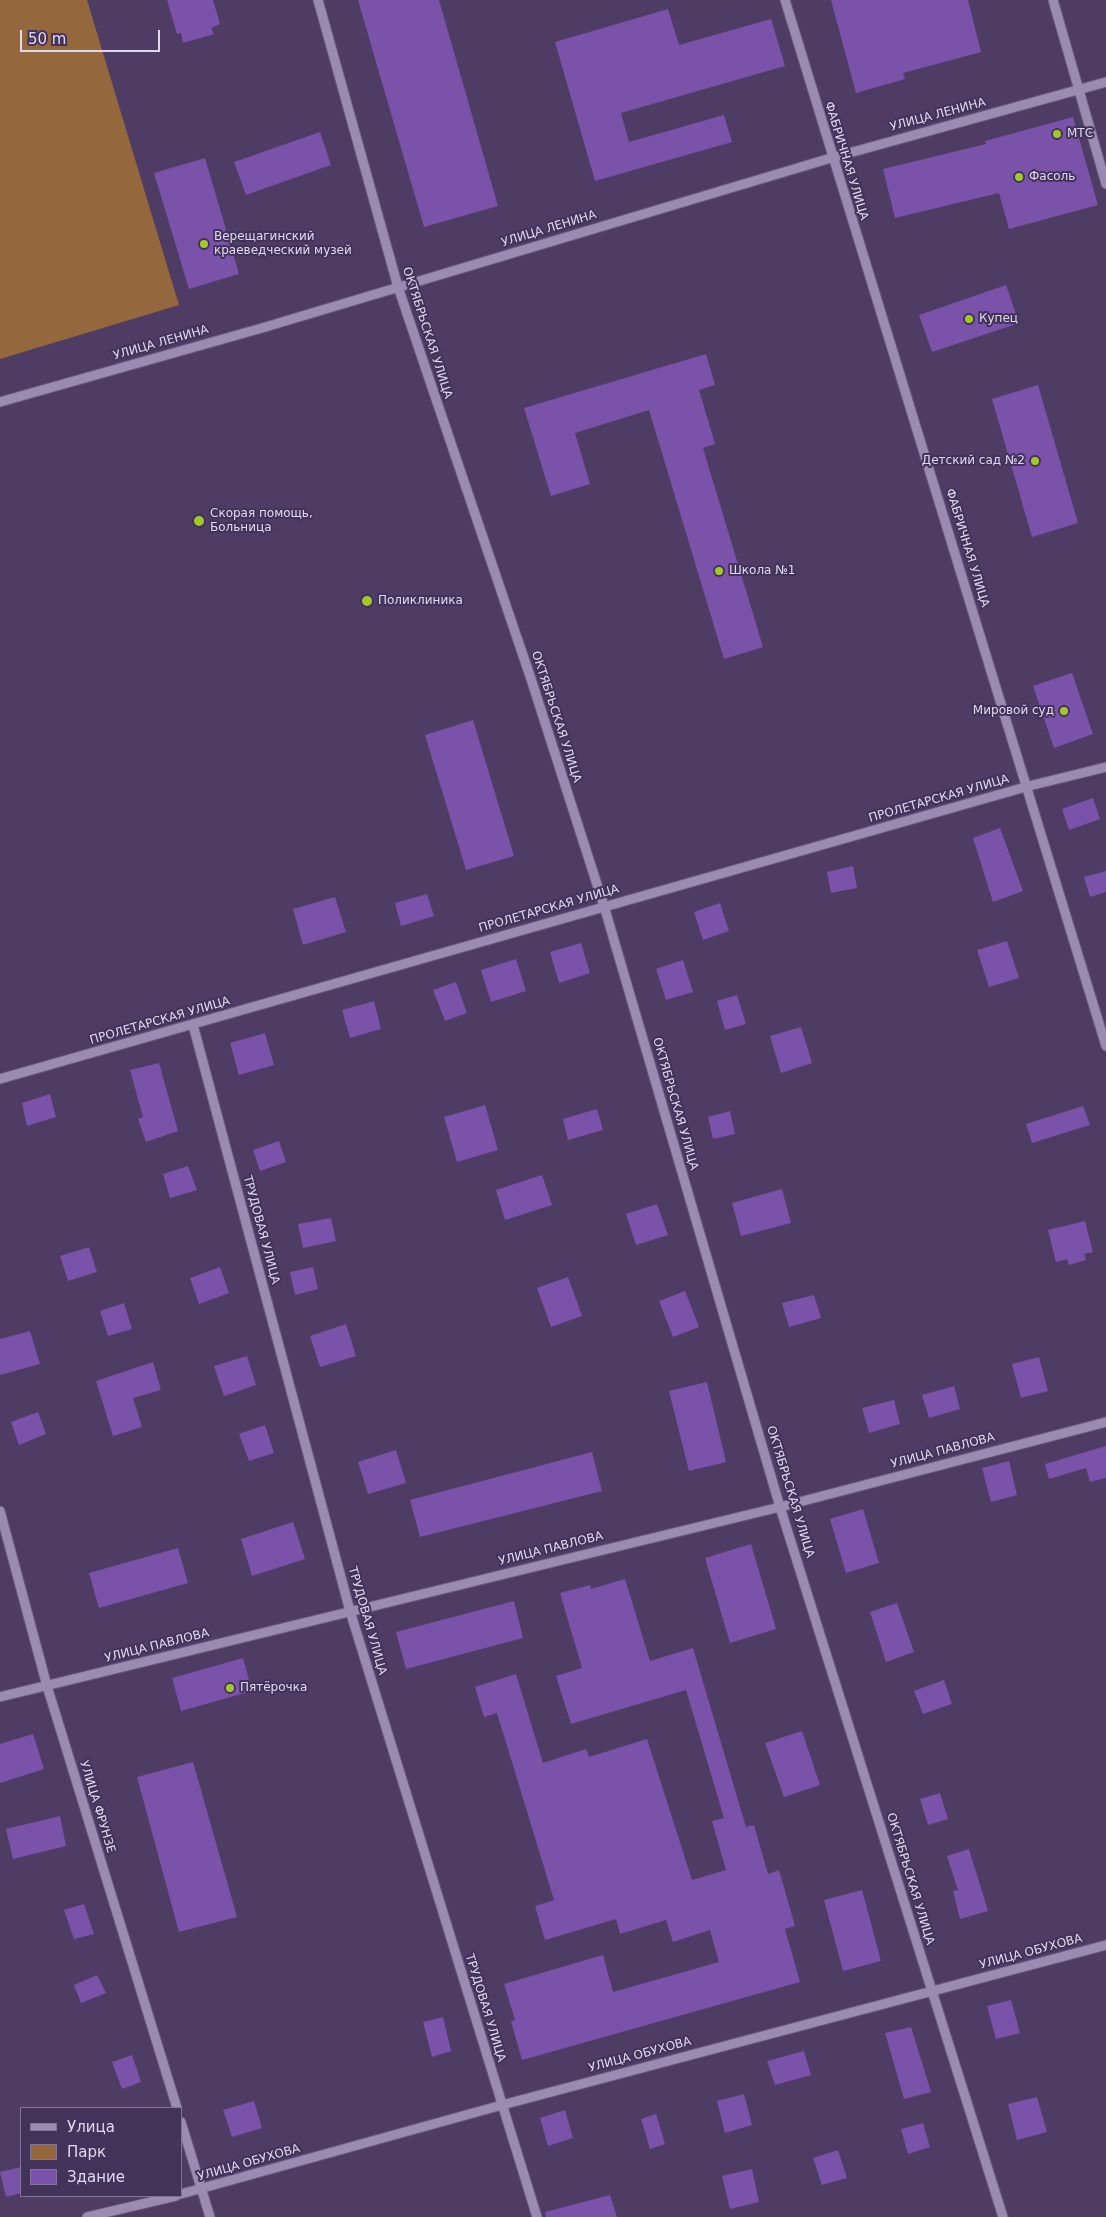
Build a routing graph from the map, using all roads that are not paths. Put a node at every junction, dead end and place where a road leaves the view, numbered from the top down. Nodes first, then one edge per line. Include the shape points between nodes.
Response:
1 (318, 0) edge
2 (784, 0) edge
3 (1053, 0) edge
4 (1106, 82) edge
5 (1078, 90) junction
6 (832, 158) junction
7 (1106, 184) edge
8 (398, 287) junction
9 (0, 402) edge
10 (1106, 767) edge
11 (1028, 786) junction
12 (604, 906) junction
13 (193, 1026) junction
14 (1106, 1046) edge
15 (0, 1079) edge
16 (1106, 1422) edge
17 (780, 1506) junction
18 (0, 1511) edge
19 (350, 1611) junction
20 (47, 1686) junction
21 (0, 1697) edge
22 (1106, 1944) edge
23 (933, 1991) junction
24 (502, 2104) junction
25 (177, 2107) edge
26 (182, 2125) edge
27 (202, 2190) junction
28 (182, 2194) edge
29 (172, 2197) edge
30 (87, 2217) edge
31 (210, 2217) edge
32 (537, 2217) edge
33 (1003, 2217) edge

1 - 8 street, ОКТЯБРЬСКАЯ УЛИЦА
2 - 6 street, ФАБРИЧНАЯ УЛИЦА
3 - 5 street
4 - 5 street, УЛИЦА ЛЕНИНА
5 - 6 street, УЛИЦА ЛЕНИНА
5 - 7 street
6 - 8 street, УЛИЦА ЛЕНИНА
6 - 11 street, ФАБРИЧНАЯ УЛИЦА
8 - 9 street, УЛИЦА ЛЕНИНА
8 - 12 street, ОКТЯБРЬСКАЯ УЛИЦА
10 - 11 street, ПРОЛЕТАРСКАЯ УЛИЦА
11 - 12 street, ПРОЛЕТАРСКАЯ УЛИЦА
11 - 14 street, ФАБРИЧНАЯ УЛИЦА
12 - 13 street, ПРОЛЕТАРСКАЯ УЛИЦА
12 - 17 street, ОКТЯБРЬСКАЯ УЛИЦА
13 - 15 street, ПРОЛЕТАРСКАЯ УЛИЦА
13 - 19 street, ТРУДОВАЯ УЛИЦА
16 - 17 street, УЛИЦА ПАВЛОВА
17 - 19 street, УЛИЦА ПАВЛОВА
17 - 23 street, ОКТЯБРЬСКАЯ УЛИЦА
18 - 20 street, УЛИЦА ФРУНЗЕ
19 - 20 street, УЛИЦА ПАВЛОВА
19 - 24 street, ТРУДОВАЯ УЛИЦА
20 - 21 street, УЛИЦА ПАВЛОВА
20 - 25 street, УЛИЦА ФРУНЗЕ
22 - 23 street, УЛИЦА ОБУХОВА
23 - 24 street, УЛИЦА ОБУХОВА
23 - 33 street, ОКТЯБРЬСКАЯ УЛИЦА
24 - 27 street, УЛИЦА ОБУХОВА
24 - 32 street, ТРУДОВАЯ УЛИЦА
26 - 27 street
27 - 28 street, УЛИЦА ОБУХОВА
27 - 31 street
29 - 30 street

